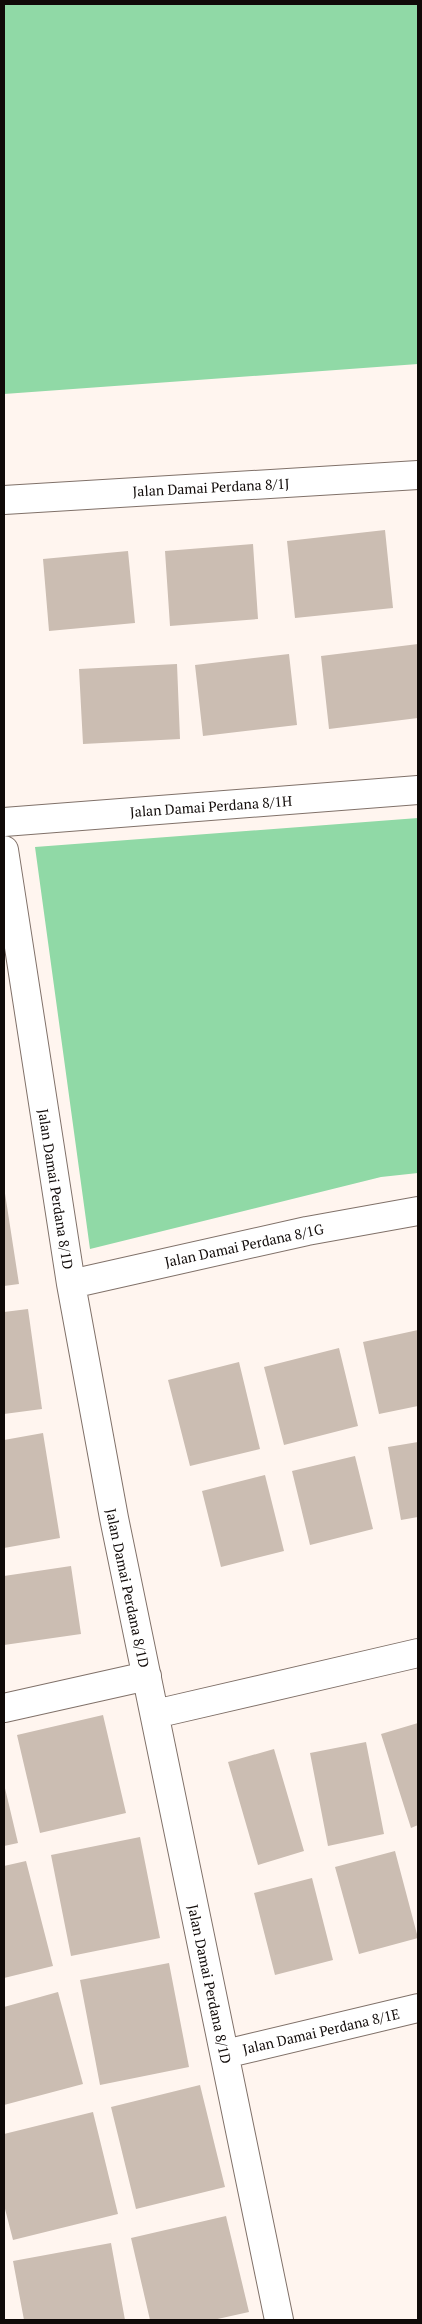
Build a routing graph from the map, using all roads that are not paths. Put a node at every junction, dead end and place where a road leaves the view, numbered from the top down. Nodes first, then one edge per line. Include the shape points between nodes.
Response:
1 (418, 475) edge
2 (4, 500) edge
3 (418, 790) edge
4 (4, 822) edge
5 (4, 850) edge
6 (418, 1211) edge
7 (71, 1284) junction
8 (418, 1653) edge
9 (147, 1676) junction
10 (4, 1708) edge
11 (155, 1714) junction
12 (418, 2008) edge
13 (225, 2054) junction
14 (279, 2320) edge

1 - 2 street, Jalan Damai Perdana 8/1J
3 - 4 street, Jalan Damai Perdana 8/1H
5 - 7 street, Jalan Damai Perdana 8/1D
6 - 7 street, Jalan Damai Perdana 8/1G via 307,1231
7 - 9 street, Jalan Damai Perdana 8/1D
8 - 11 street
9 - 10 street
9 - 11 street, Jalan Damai Perdana 8/1D
11 - 13 street, Jalan Damai Perdana 8/1D
12 - 13 street, Jalan Damai Perdana 8/1E
13 - 14 street, Jalan Damai Perdana 8/1D

